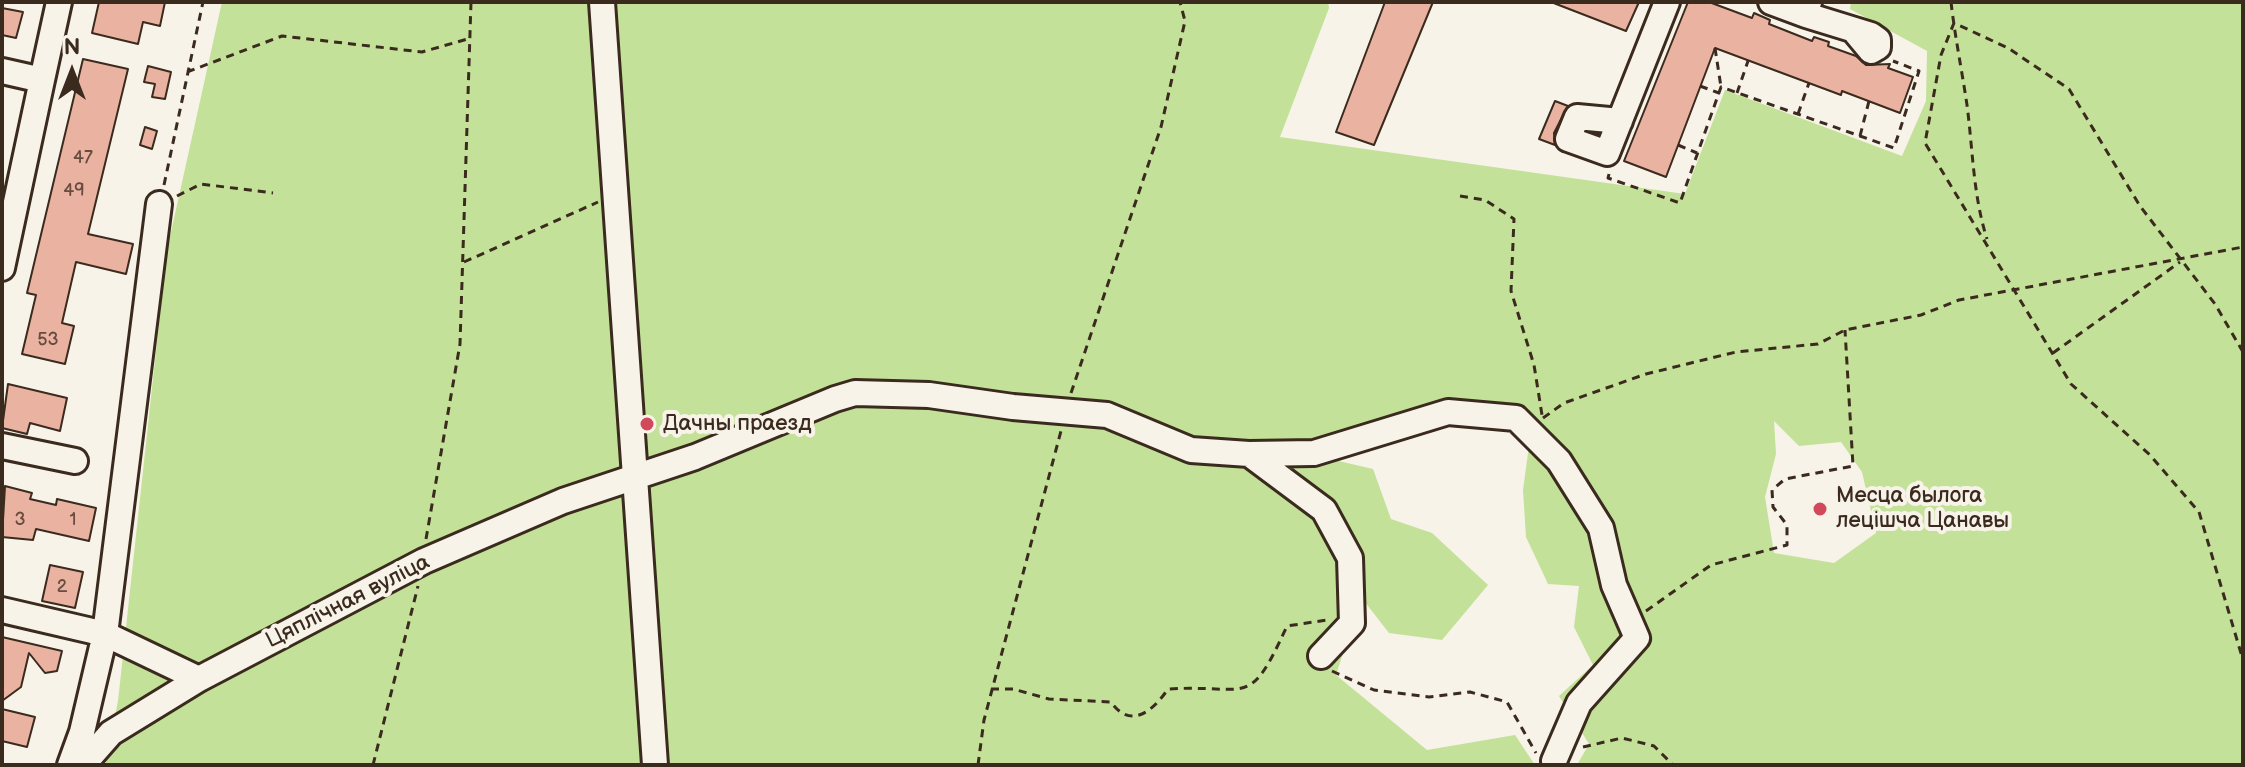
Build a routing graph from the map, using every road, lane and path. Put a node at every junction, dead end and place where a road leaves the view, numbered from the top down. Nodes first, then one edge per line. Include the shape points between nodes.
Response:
1 (59, 2) edge
2 (203, 2) edge
3 (471, 2) edge
4 (602, 2) edge
5 (1180, 2) edge
6 (1667, 2) edge
7 (1771, 2) edge
8 (1951, 2) edge
9 (1808, 8) edge
10 (1185, 21) dead end
11 (1954, 23) junction
12 (1856, 33) dead end
13 (471, 38) junction
14 (1715, 48) dead end
15 (1887, 59) dead end
16 (1748, 61) dead end
17 (2, 71) edge
18 (187, 72) junction
19 (42, 80) junction
20 (1809, 83) dead end
21 (1700, 86) dead end
22 (1721, 87) junction
23 (1719, 93) junction
24 (1737, 93) junction
25 (1869, 101) dead end
26 (1798, 114) junction
27 (1620, 121) dead end
28 (1860, 136) junction
29 (1678, 145) dead end
30 (1697, 153) junction
31 (1613, 164) dead end
32 (273, 193) dead end
33 (616, 194) junction
34 (1460, 196) dead end
35 (159, 204) junction
36 (1989, 247) junction
37 (2243, 247) edge
38 (2183, 260) junction
39 (464, 262) junction
40 (2, 268) edge
41 (2015, 289) junction
42 (1845, 330) junction
43 (2243, 352) edge
44 (2053, 353) junction
45 (1516, 418) junction
46 (1543, 419) junction
47 (2, 446) edge
48 (1249, 454) junction
49 (75, 461) dead end
50 (635, 475) junction
51 (424, 561) junction
52 (2, 610) edge
53 (1352, 623) junction
54 (105, 634) junction
55 (1637, 638) junction
56 (1321, 656) joint
57 (2243, 660) edge
58 (199, 679) junction
59 (991, 689) dead end
60 (1547, 761) junction
61 (70, 765) edge
62 (83, 765) edge
63 (373, 765) edge
64 (655, 765) edge
65 (1673, 765) edge

1 - 19 street
2 - 18 path
3 - 13 path
4 - 33 street
5 - 10 path
6 - 27 street
7 - 9 street
8 - 11 path
9 - 12 street
11 - 36 path via 1976,206
11 - 36 path via 1941,55 1925,143
11 - 38 path via 2008,48 2069,89 2140,206
13 - 18 path via 422,52 282,36
13 - 39 path
14 - 22 path
15 - 28 path via 1919,71 1894,148
16 - 24 path
17 - 19 street
18 - 35 path
19 - 40 street
20 - 26 path
21 - 23 path
22 - 23 path
22 - 24 path
23 - 30 path
24 - 26 path
25 - 28 path
26 - 28 path
29 - 30 path
30 - 31 path via 1680,203 1608,178
32 - 35 path via 201,184
33 - 39 path
33 - 50 street
34 - 46 path via 1485,200 1514,219 1511,291 1534,365
35 - 54 street
36 - 41 path
37 - 38 path
38 - 41 path
38 - 43 path
38 - 44 path
39 - 51 path via 460,344
41 - 42 path
41 - 44 path
42 - 46 path via 1818,344 1736,352 1646,374 1564,403
42 - 55 path via 1853,466 1785,479 1772,490 1772,498 1787,525 1787,545 1711,565 1646,611
44 - 57 path via 2071,384 2150,455 2199,512
45 - 46 path
45 - 48 street, Цяплічная вуліца via 1448,412 1314,453
45 - 55 street via 1559,461 1601,528 1614,585
47 - 49 street
48 - 50 street, Цяплічная вуліца via 1191,450 1107,415 929,395 855,393 695,457
48 - 53 street via 1324,510 1350,558
50 - 51 street, Цяплічная вуліца
50 - 64 street
51 - 58 street, Цяплічная вуліца
51 - 63 path
52 - 54 street
53 - 56 street
53 - 59 path via 1316,619 1287,626 1260,679 1249,688 1168,689 1149,712 1132,716 1119,713 1111,702
54 - 58 street
54 - 61 street
55 - 60 street via 1579,703
56 - 60 path via 1326,668 1374,690 1429,697 1470,692 1507,702
58 - 62 street, Цяплічная вуліца via 111,733
60 - 65 path via 1622,738 1654,746

